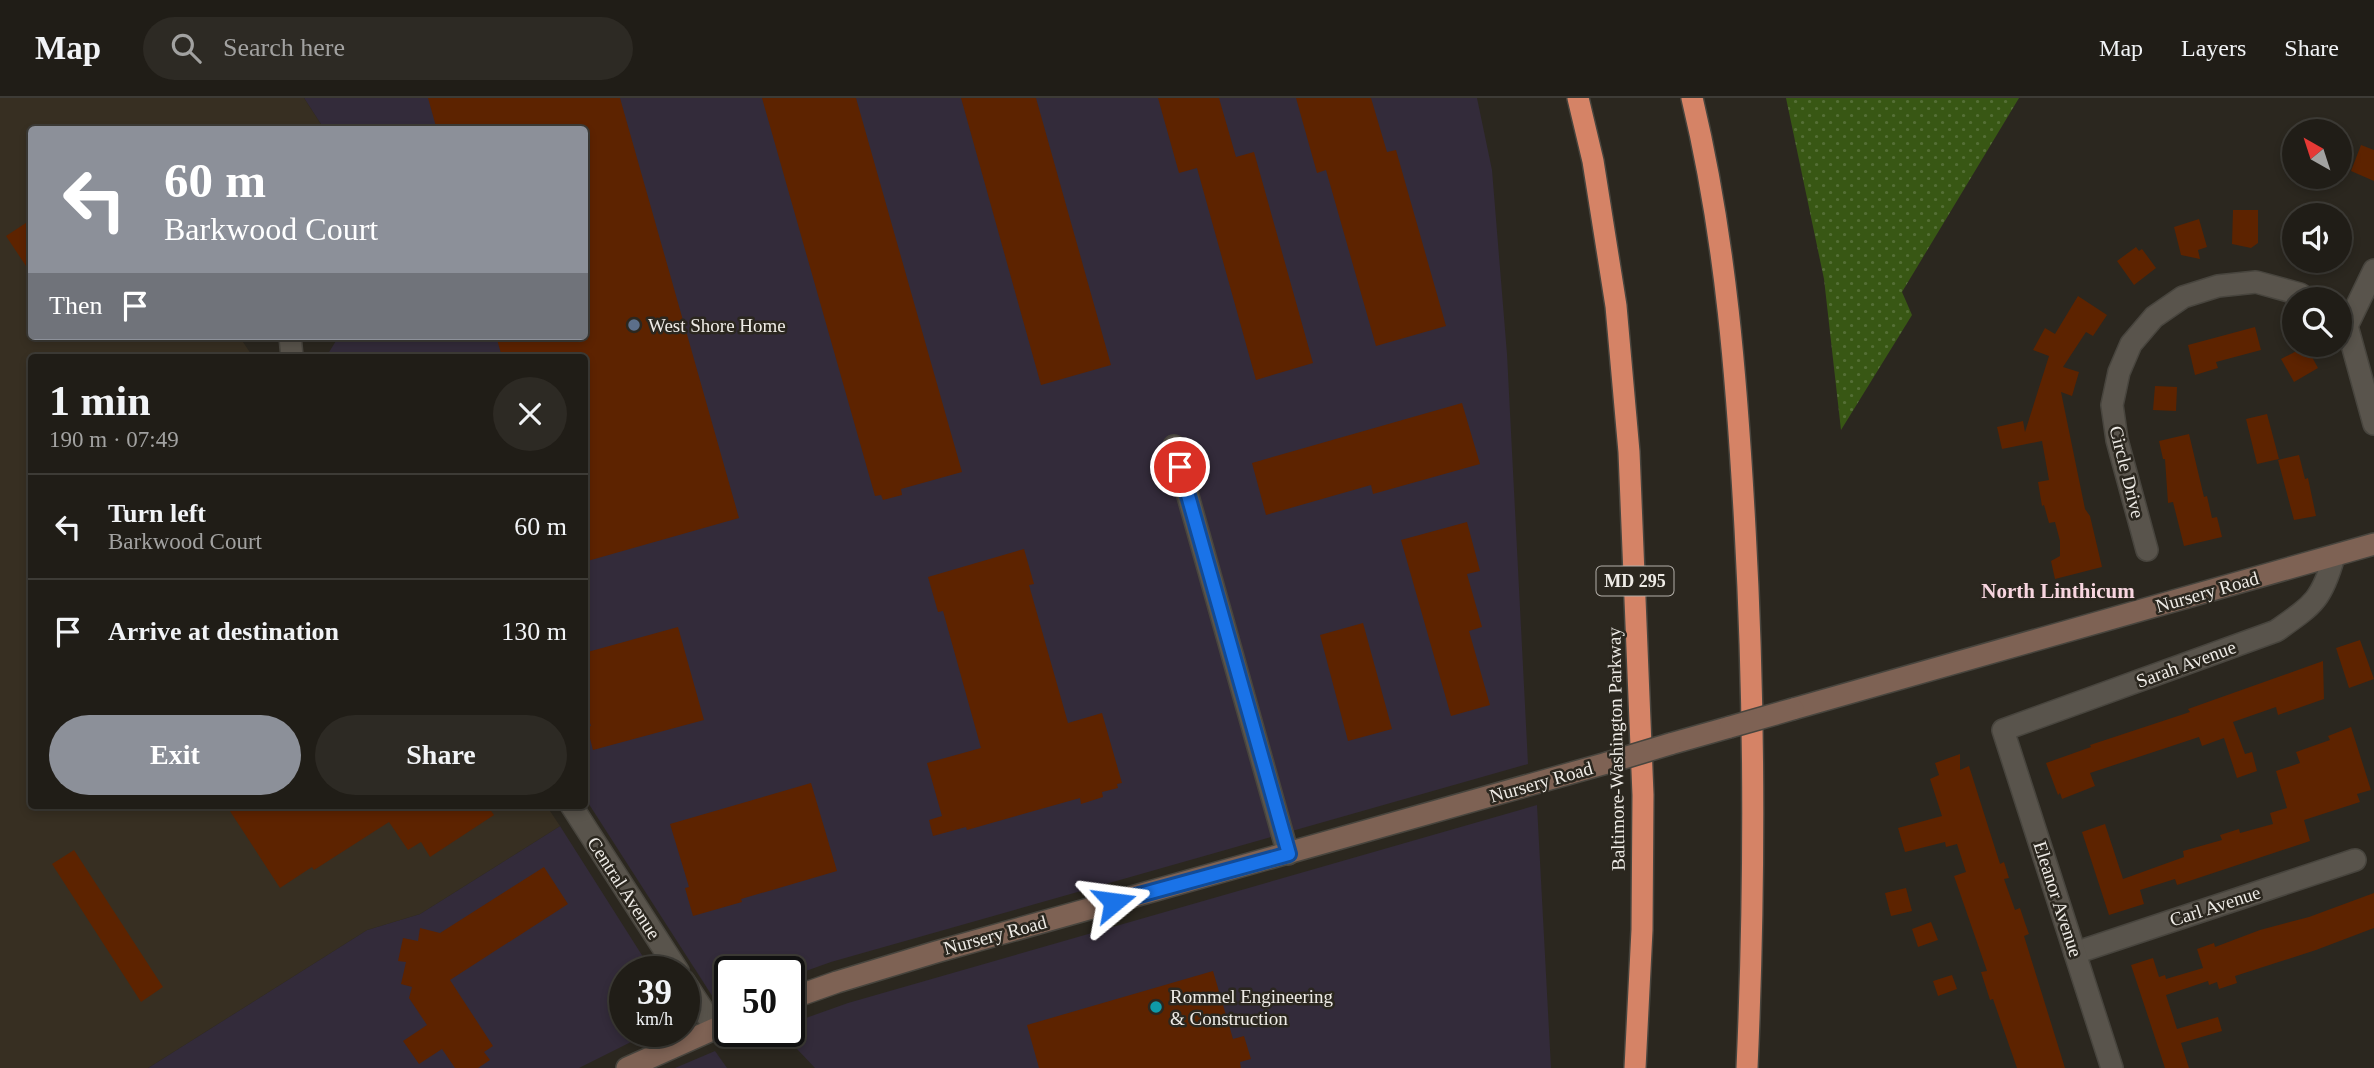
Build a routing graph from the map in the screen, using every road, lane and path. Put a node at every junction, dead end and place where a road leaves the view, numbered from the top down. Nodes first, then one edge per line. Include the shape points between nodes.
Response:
1 (1578, 98) edge
2 (1692, 98) edge
3 (2374, 270) edge
4 (2282, 289) edge
5 (2352, 309) edge
6 (2352, 350) edge
7 (2374, 424) edge
8 (1174, 446) dead end
9 (2374, 544) edge
10 (2147, 550) dead end
11 (2334, 556) junction
12 (2003, 730) joint
13 (574, 809) edge
14 (1289, 854) junction
15 (2355, 860) dead end
16 (2075, 953) junction
17 (668, 956) edge
18 (805, 993) edge
19 (700, 1000) edge
20 (714, 1017) edge
21 (714, 1030) edge
22 (627, 1068) edge
23 (1635, 1068) edge
24 (1747, 1068) edge
25 (2112, 1068) edge

1 - 23 highway, Baltimore-Washington Parkway / MD 295 via 1616,306 1629,452 1643,795
2 - 24 highway via 1728,292 1741,441 1754,774
3 - 5 street
4 - 10 street, Circle Drive via 2256,282 2218,286 2183,297 2154,317 2132,344 2119,372 2112,405
6 - 7 street
8 - 14 street
9 - 11 main road, Nursery Road
11 - 12 street, Sarah Avenue via 2316,599 2276,631
11 - 14 main road, Nursery Road, bridge
12 - 16 street, Eleanor Avenue
13 - 17 street, Central Avenue
14 - 18 main road, Nursery Road
15 - 16 street, Carl Avenue
16 - 25 street, Eleanor Avenue
19 - 20 street
21 - 22 main road

